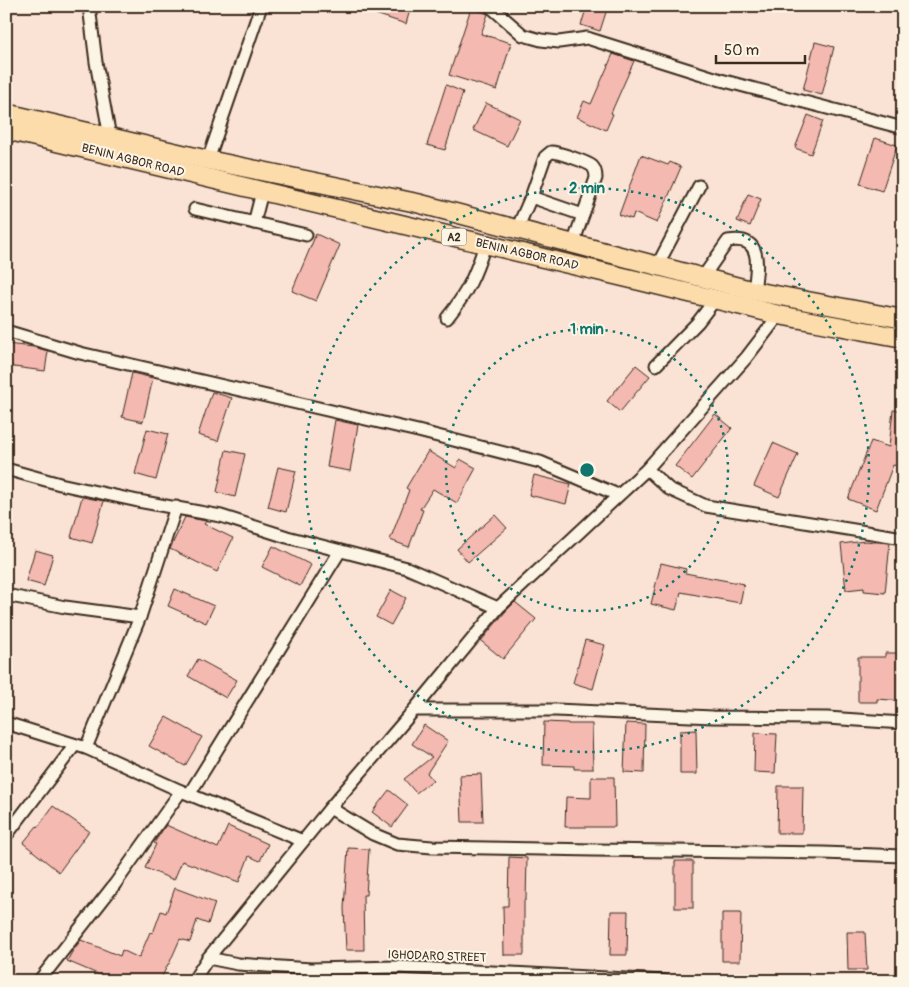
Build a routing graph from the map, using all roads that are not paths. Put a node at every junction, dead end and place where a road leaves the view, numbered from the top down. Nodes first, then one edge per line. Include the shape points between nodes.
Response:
1 (89, 6) edge
2 (261, 6) edge
3 (490, 6) edge
4 (6, 112) edge
5 (903, 128) edge
6 (6, 130) edge
7 (110, 137) junction
8 (208, 160) junction
9 (699, 186) dead end
10 (262, 192) junction
11 (531, 197) junction
12 (417, 203) junction
13 (195, 208) dead end
14 (583, 215) junction
15 (254, 222) junction
16 (411, 227) junction
17 (517, 229) junction
18 (306, 235) dead end
19 (485, 244) junction
20 (573, 244) junction
21 (657, 266) junction
22 (703, 277) junction
23 (754, 291) junction
24 (714, 300) junction
25 (779, 316) junction
26 (448, 318) dead end
27 (903, 319) edge
28 (6, 331) edge
29 (903, 338) edge
30 (656, 365) dead end
31 (6, 469) edge
32 (647, 469) junction
33 (618, 495) junction
34 (176, 507) junction
35 (903, 538) edge
36 (340, 551) junction
37 (6, 595) edge
38 (498, 608) junction
39 (140, 617) junction
40 (414, 710) junction
41 (6, 723) edge
42 (903, 723) edge
43 (80, 747) junction
44 (186, 792) junction
45 (330, 808) junction
46 (6, 836) edge
47 (303, 842) junction
48 (903, 856) edge
49 (208, 958) junction
50 (39, 981) edge
51 (193, 981) edge
52 (665, 981) edge

1 - 7 street
2 - 8 street
3 - 5 street via 523,35 559,42 587,38 721,80
4 - 7 highway, BENIN AGBOR ROAD / A2
6 - 10 highway, BENIN AGBOR ROAD / A2
7 - 8 highway, BENIN AGBOR ROAD / A2
8 - 12 highway, BENIN AGBOR ROAD / A2
9 - 21 street
10 - 15 street
10 - 16 highway, BENIN AGBOR ROAD / A2
11 - 14 street
11 - 14 street via 545,157 551,152 558,152 592,166 595,172 596,178
11 - 17 street
12 - 16 highway
12 - 17 highway, BENIN AGBOR ROAD / A2
13 - 15 street
14 - 20 street
15 - 18 street
16 - 19 highway, BENIN AGBOR ROAD / A2
17 - 20 highway, BENIN AGBOR ROAD / A2
19 - 24 highway, BENIN AGBOR ROAD / A2
19 - 26 street via 472,282
20 - 21 highway, BENIN AGBOR ROAD / A2
21 - 22 highway, BENIN AGBOR ROAD / A2
22 - 23 highway, BENIN AGBOR ROAD / A2
22 - 23 street via 728,241 749,243 756,254
23 - 27 highway, BENIN AGBOR ROAD / A2
24 - 25 highway, BENIN AGBOR ROAD / A2
24 - 30 street via 698,322
25 - 29 highway, BENIN AGBOR ROAD / A2
25 - 32 street
28 - 33 street via 80,353 540,462
31 - 34 street via 60,484
32 - 33 street
32 - 35 street via 668,489 706,506
33 - 38 street
34 - 36 street via 221,516
34 - 39 street
36 - 38 street via 407,568
36 - 44 street
37 - 39 street
38 - 40 street
39 - 43 street
40 - 42 street via 556,710
40 - 45 street
41 - 43 street
43 - 44 street
43 - 46 street
44 - 47 street
44 - 50 street
45 - 47 street
45 - 48 street via 373,834 397,844
47 - 49 street
49 - 51 street
49 - 52 street, IGHODARO STREET via 238,964 311,969 397,967

